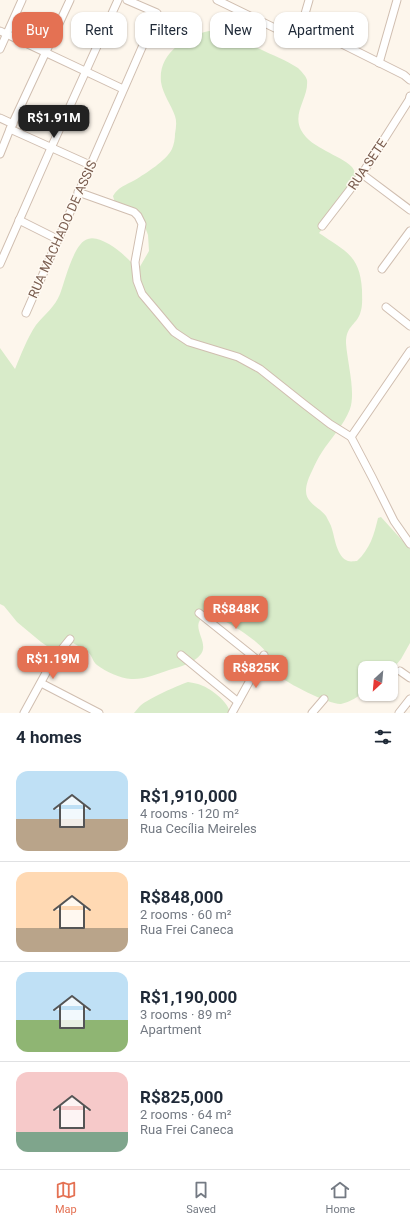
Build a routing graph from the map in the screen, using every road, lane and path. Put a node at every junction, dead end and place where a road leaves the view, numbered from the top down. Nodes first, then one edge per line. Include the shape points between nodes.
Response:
1 (22, 0) edge
2 (70, 0) edge
3 (118, 0) edge
4 (127, 0) edge
5 (217, 0) edge
6 (309, 0) edge
7 (397, 0) edge
8 (306, 12) edge
9 (274, 28) edge
10 (3, 33) edge
11 (350, 48) edge
12 (0, 49) edge
13 (46, 53) junction
14 (379, 63) junction
15 (86, 72) junction
16 (410, 80) edge
17 (123, 89) junction
18 (410, 98) edge
19 (0, 118) edge
20 (11, 126) junction
21 (51, 148) junction
22 (0, 154) edge
23 (90, 165) junction
24 (362, 174) junction
25 (78, 192) junction
26 (410, 210) edge
27 (20, 220) junction
28 (322, 226) dead end
29 (410, 231) edge
30 (57, 239) junction
31 (1, 258) edge
32 (382, 269) dead end
33 (386, 307) dead end
34 (26, 313) dead end
35 (410, 326) edge
36 (410, 351) edge
37 (351, 437) junction
38 (410, 544) edge
39 (199, 613) dead end
40 (70, 639) dead end
41 (181, 655) dead end
42 (264, 655) dead end
43 (260, 662) junction
44 (400, 671) dead end
45 (410, 678) edge
46 (41, 683) junction
47 (324, 699) dead end
48 (410, 699) edge
49 (238, 702) junction
50 (24, 713) edge
51 (99, 713) edge
52 (232, 713) edge
53 (312, 713) edge
54 (399, 713) edge

1 - 10 street
2 - 13 street
3 - 15 street
4 - 17 street, RUA MACHADO DE ASSIS via 157,14
5 - 9 street
6 - 8 street
7 - 14 street
10 - 12 street
10 - 13 street
11 - 14 street
13 - 15 street
13 - 20 street
14 - 16 street
15 - 17 street
15 - 21 street
17 - 23 street, RUA MACHADO DE ASSIS
18 - 24 street, RUA SETE
19 - 20 street
20 - 21 street
20 - 22 street
21 - 23 street
21 - 27 street
23 - 25 street, RUA MACHADO DE ASSIS
24 - 26 street
24 - 28 street, RUA SETE
25 - 30 street, RUA MACHADO DE ASSIS
25 - 37 street via 134,212 138,216 142,224 135,262 137,281 142,294 174,332 189,342 238,357 260,369
27 - 30 street
27 - 31 street
29 - 32 street
30 - 34 street, RUA MACHADO DE ASSIS
33 - 35 street
36 - 37 street
37 - 38 street via 394,521
39 - 43 street
40 - 46 street via 52,660
41 - 49 street
42 - 43 street
43 - 49 street
44 - 45 street
46 - 50 street
46 - 51 street
47 - 53 street
48 - 54 street
49 - 52 street

